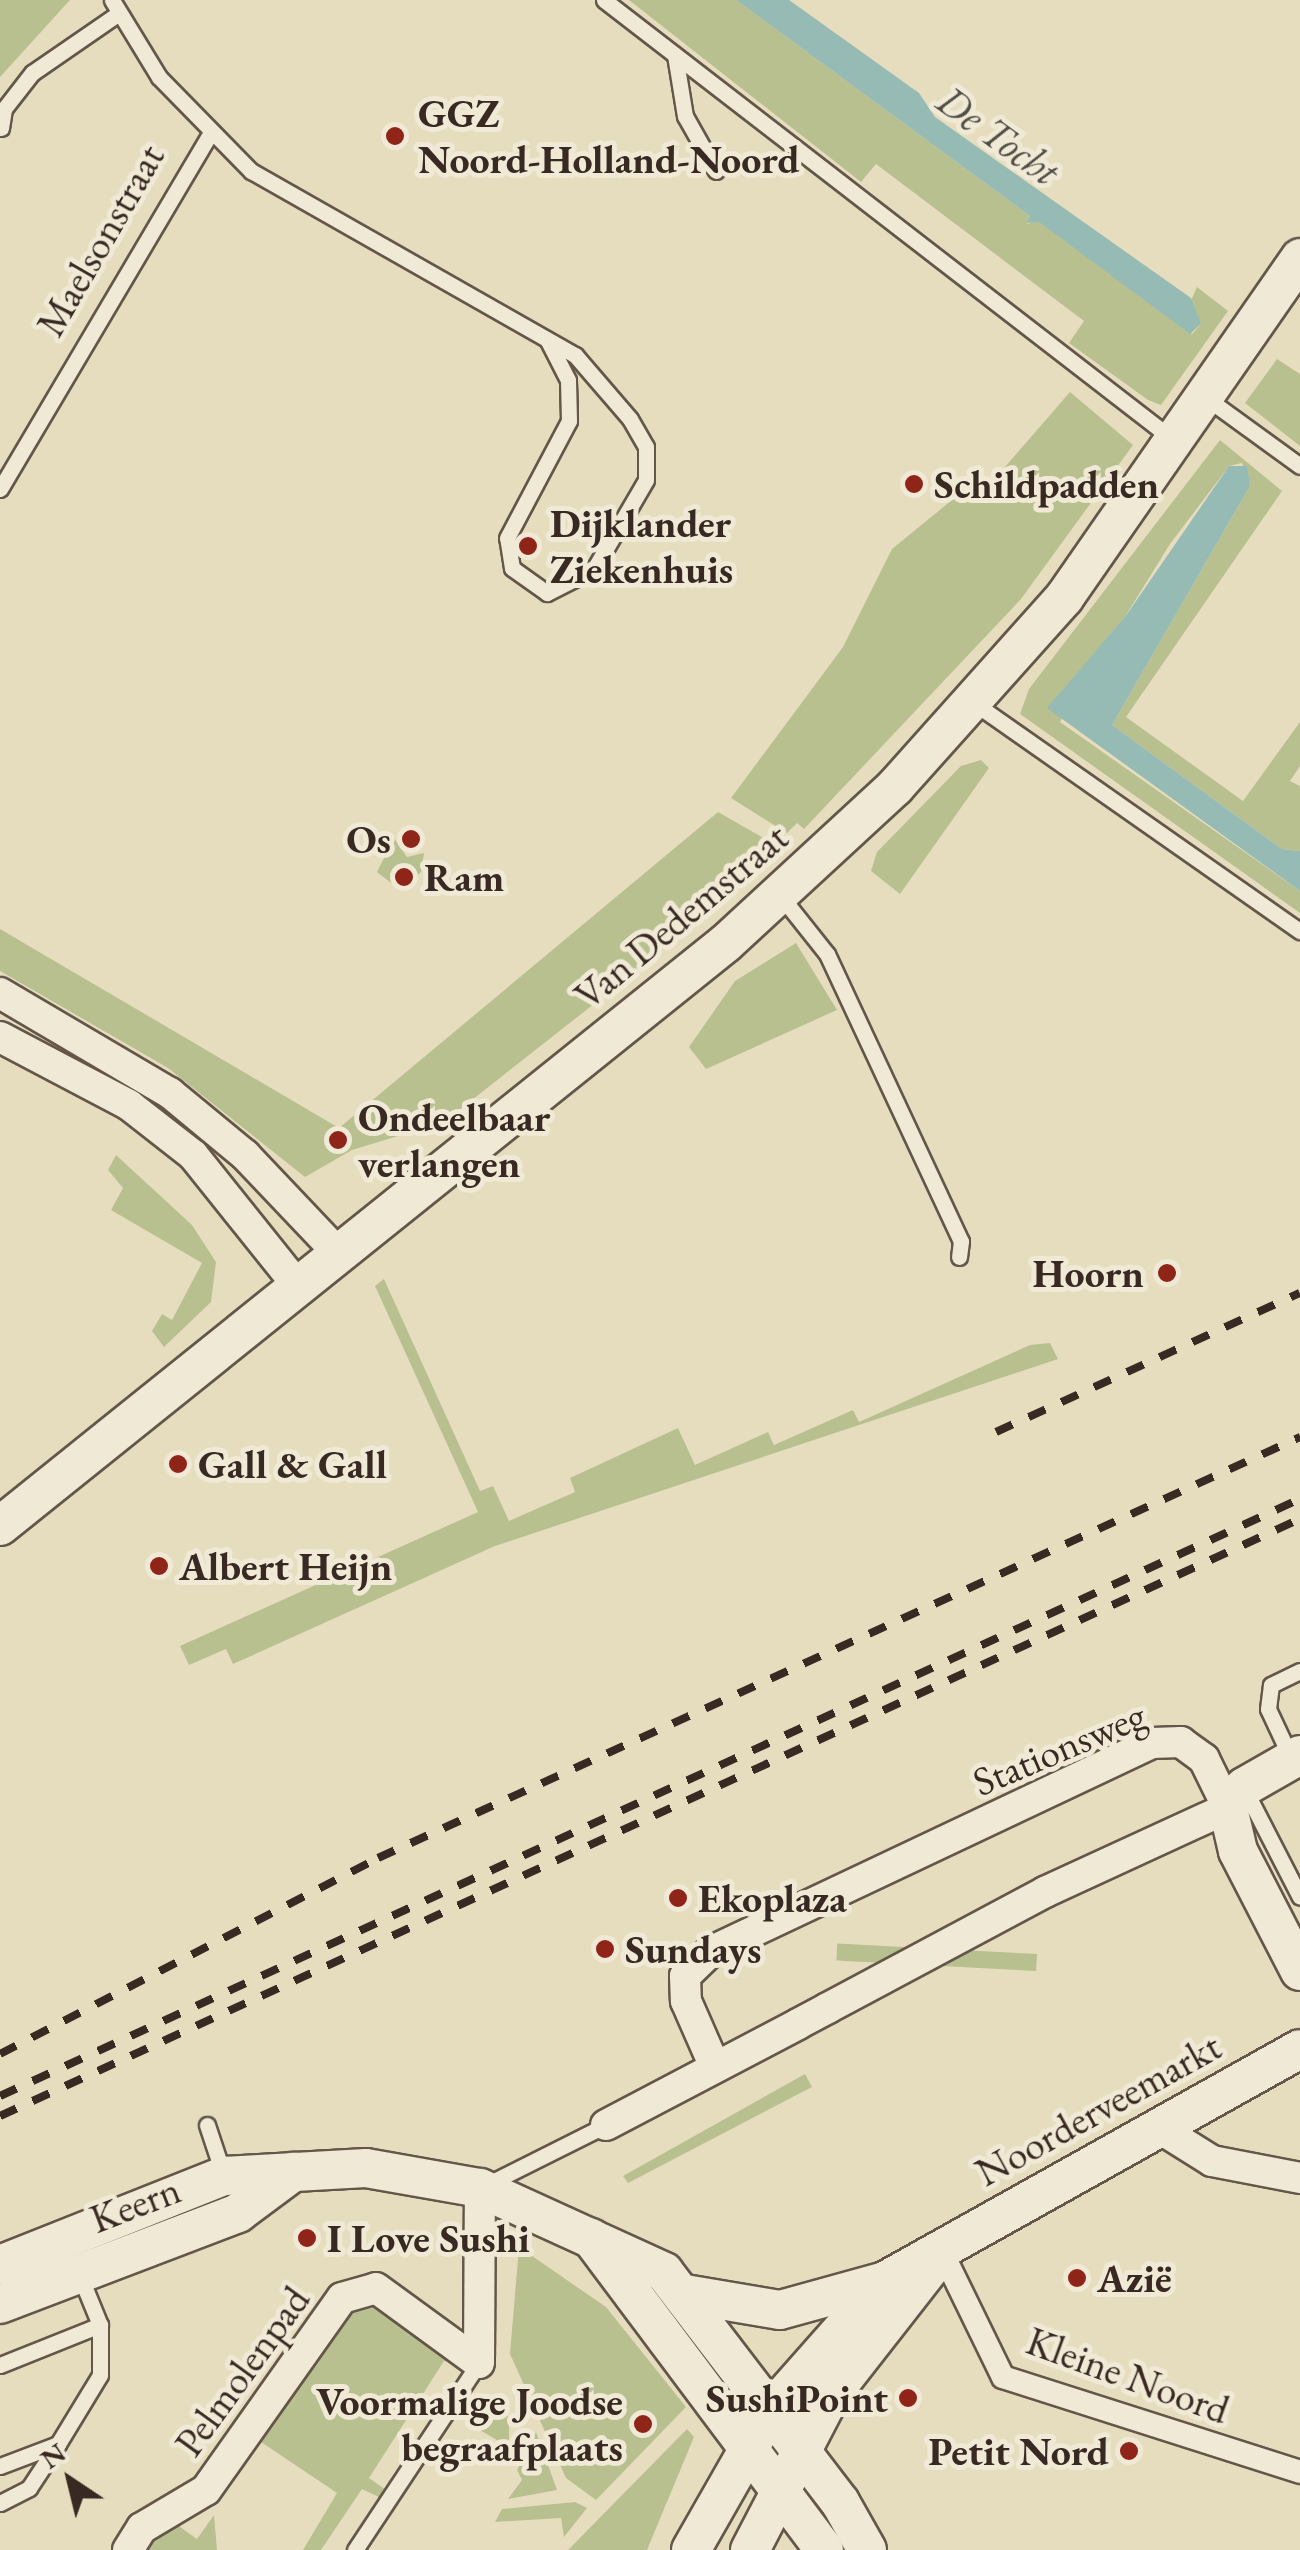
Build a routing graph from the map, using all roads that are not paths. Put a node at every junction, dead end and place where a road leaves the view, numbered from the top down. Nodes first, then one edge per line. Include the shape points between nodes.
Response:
1 (604, 0) edge
2 (114, 7) edge
3 (675, 56) junction
4 (1, 128) edge
5 (208, 134) junction
6 (716, 170) dead end
7 (1300, 258) edge
8 (548, 342) junction
9 (1205, 398) junction
10 (1175, 440) junction
11 (1300, 466) edge
12 (0, 489) edge
13 (974, 702) junction
14 (780, 895) junction
15 (1300, 931) edge
16 (0, 994) edge
17 (0, 1037) edge
18 (338, 1254) junction
19 (958, 1256) dead end
20 (298, 1286) junction
21 (0, 1526) edge
22 (1300, 1671) edge
23 (1296, 1757) edge
24 (1236, 1797) junction
25 (1300, 1898) edge
26 (1300, 1971) edge
27 (1300, 2049) edge
28 (715, 2068) junction
29 (207, 2125) dead end
30 (606, 2125) joint
31 (1156, 2126) junction
32 (293, 2172) junction
33 (224, 2176) junction
34 (1300, 2178) edge
35 (480, 2188) junction
36 (591, 2238) junction
37 (942, 2252) junction
38 (0, 2265) edge
39 (80, 2274) junction
40 (884, 2281) junction
41 (685, 2294) junction
42 (0, 2304) edge
43 (100, 2325) junction
44 (479, 2362) junction
45 (0, 2365) edge
46 (771, 2410) junction
47 (58, 2444) junction
48 (745, 2447) junction
49 (800, 2448) junction
50 (0, 2466) edge
51 (1300, 2472) edge
52 (777, 2492) junction
53 (0, 2504) edge
54 (128, 2550) edge
55 (355, 2550) edge
56 (692, 2550) edge
57 (750, 2550) edge
58 (824, 2550) edge
59 (867, 2550) edge

1 - 3 lane
2 - 4 lane via 32,72 4,109
2 - 5 lane, Maelsonstraat
3 - 6 lane via 684,116
3 - 10 lane
5 - 8 lane, Maelsonstraat via 251,171
5 - 12 lane, Maelsonstraat
7 - 9 street, Van Dedemstraat
8 - 8 lane, Maelsonstraat via 568,380 569,421 507,538 512,568 547,593 594,569 646,480 646,447 630,419 575,355
9 - 10 street, Van Dedemstraat
9 - 11 lane
10 - 13 street, Van Dedemstraat via 1064,598
13 - 14 street, Van Dedemstraat
13 - 15 lane
14 - 18 street, Van Dedemstraat
14 - 19 lane via 841,982 961,1241
16 - 18 street via 170,1093 245,1155
17 - 20 street via 129,1105 193,1155
18 - 20 street, Van Dedemstraat
20 - 21 street, Van Dedemstraat
22 - 23 lane via 1271,1685 1268,1710
23 - 24 street
24 - 25 lane
24 - 26 street via 1238,1851
24 - 28 street
24 - 28 street, Stationsweg via 1180,1742 1152,1743 711,1951 685,1976 686,2001
27 - 31 street, Noorderveemarkt
28 - 30 street
29 - 33 lane
30 - 35 lane
31 - 34 street via 1212,2161
31 - 37 street, Noorderveemarkt
32 - 33 street, Keern
32 - 35 street, Keern via 414,2171
32 - 39 street, Keern via 238,2213
33 - 38 street, Keern
35 - 36 street, Keern
35 - 44 street
36 - 41 street, Keern via 644,2256
36 - 48 street, Keern
37 - 40 street, Noorderveemarkt
37 - 49 street, Noorderveemarkt
37 - 51 street, Kleine Noord via 1003,2377
39 - 42 street, Keern
39 - 43 lane
40 - 41 street, Noorderveemarkt via 780,2310
40 - 46 street, Noorderveemarkt
41 - 46 street, Keern
43 - 45 lane
43 - 47 lane via 100,2375
44 - 54 street, Pelmolenpad via 376,2288 342,2298 206,2490 142,2528
44 - 55 lane
46 - 48 street, Noorderveemarkt
46 - 49 street, Keern
47 - 50 lane
47 - 53 lane via 28,2488
48 - 52 street, Keern
48 - 56 street, Noorderveemarkt
49 - 52 street, Noorderveemarkt
49 - 59 street, Keern
52 - 57 street, Noorderveemarkt
52 - 58 street, Keern

